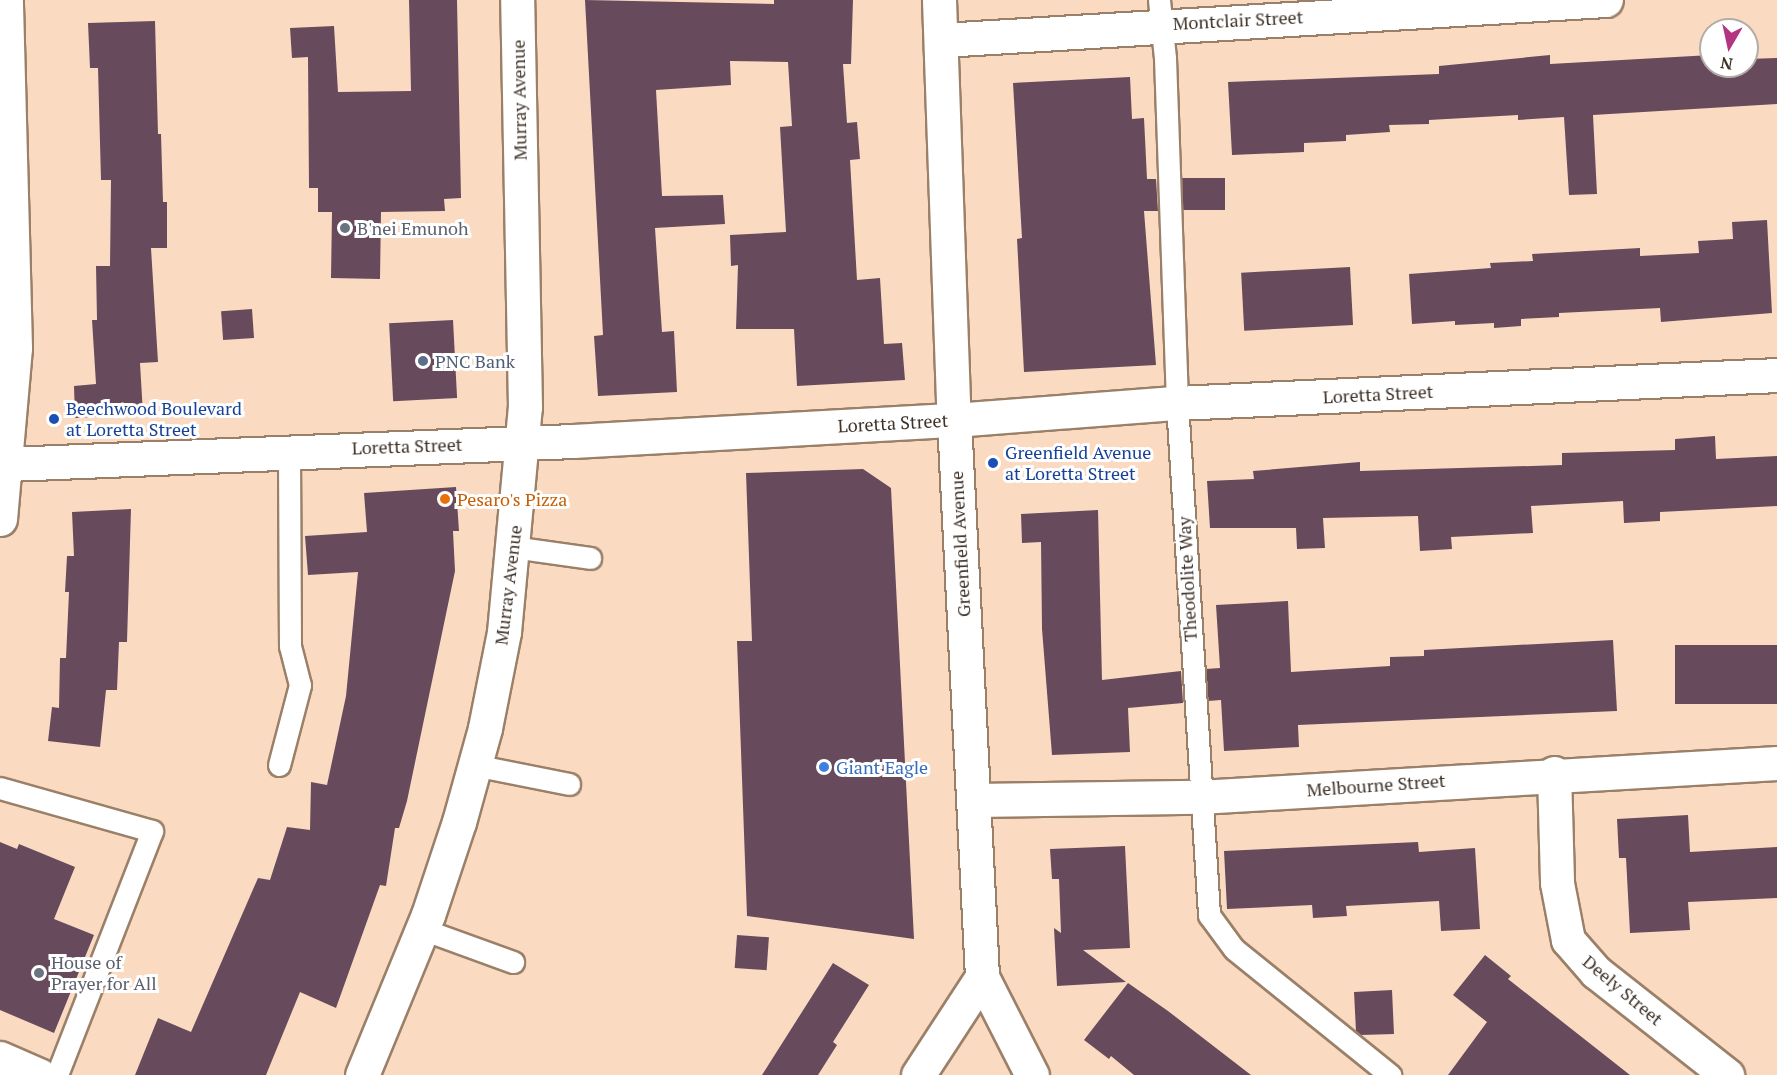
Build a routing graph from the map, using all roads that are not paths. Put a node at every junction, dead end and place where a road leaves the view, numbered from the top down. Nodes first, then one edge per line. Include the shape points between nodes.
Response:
1 (6, 0) edge
2 (517, 0) edge
3 (939, 0) edge
4 (1606, 0) edge
5 (1160, 12) edge
6 (942, 39) junction
7 (1777, 375) edge
8 (1177, 403) junction
9 (954, 420) junction
10 (524, 443) junction
11 (289, 450) junction
12 (8, 464) junction
13 (0, 519) edge
14 (513, 547) junction
15 (590, 558) dead end
16 (1777, 763) edge
17 (279, 765) dead end
18 (474, 765) junction
19 (1554, 773) junction
20 (569, 784) dead end
21 (0, 788) edge
22 (1200, 797) junction
23 (974, 800) junction
24 (422, 929) junction
25 (513, 962) dead end
26 (982, 977) junction
27 (0, 1058) edge
28 (39, 1075) edge
29 (57, 1075) edge
30 (362, 1075) edge
31 (918, 1075) edge
32 (1032, 1075) edge
33 (1390, 1075) edge
34 (1727, 1075) edge

1 - 12 street via 15,348
2 - 10 street, Murray Avenue
3 - 6 street, Greenfield Avenue
4 - 5 street, Montclair Street
5 - 6 street, Montclair Street
5 - 8 lane, Theodolite Way
6 - 9 street, Greenfield Avenue
7 - 8 street, Loretta Street
8 - 9 street, Loretta Street
8 - 22 lane, Theodolite Way
9 - 10 street, Loretta Street
9 - 23 street, Greenfield Avenue
10 - 11 street, Loretta Street
10 - 14 street, Murray Avenue
11 - 12 street, Loretta Street
11 - 17 lane via 290,646 300,685
12 - 13 street
14 - 15 lane
14 - 18 street, Murray Avenue via 504,632
16 - 19 street, Melbourne Street
18 - 20 lane
18 - 24 street, Murray Avenue
19 - 22 street, Melbourne Street
19 - 34 street, Deely Street via 1557,883 1568,940 1596,972
21 - 29 lane via 152,831
22 - 23 street, Melbourne Street
22 - 33 lane, Theodolite Way via 1209,915 1234,949
23 - 26 street, Greenfield Avenue
24 - 25 lane
24 - 30 street, Murray Avenue
26 - 31 street
26 - 32 street, Greenfield Avenue
27 - 28 street

